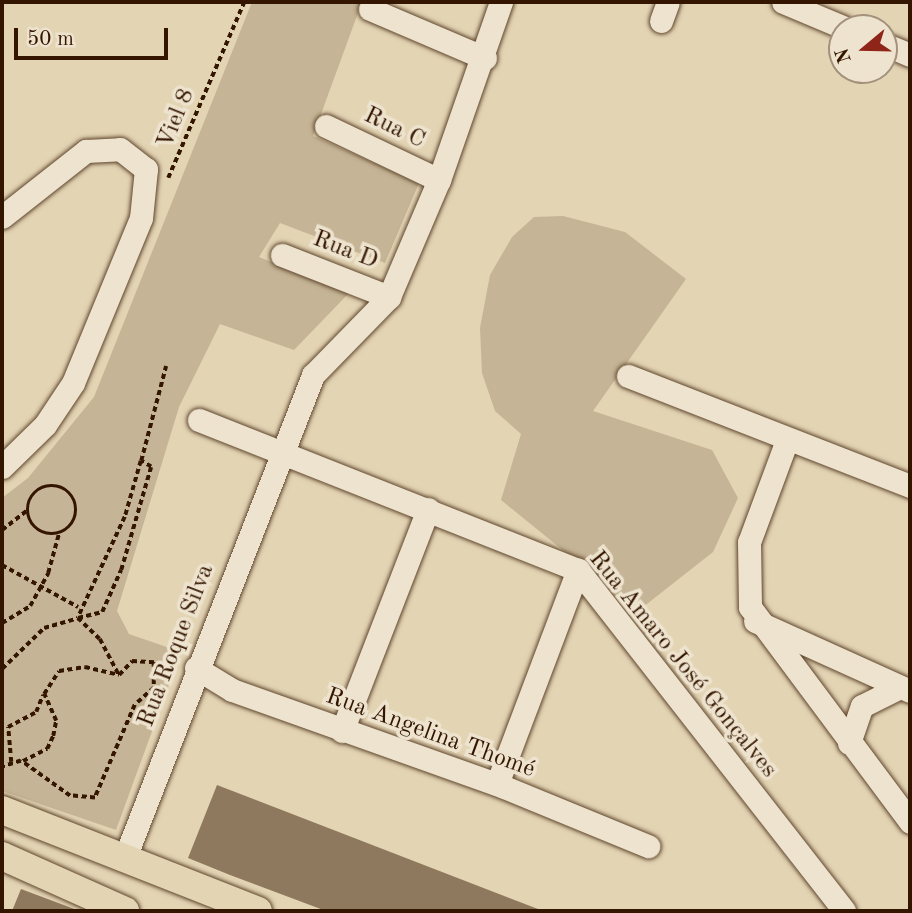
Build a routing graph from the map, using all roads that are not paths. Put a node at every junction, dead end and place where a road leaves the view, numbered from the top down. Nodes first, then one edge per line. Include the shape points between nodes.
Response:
1 (501, 2) edge
2 (783, 2) edge
3 (370, 9) dead end
4 (828, 21) edge
5 (485, 58) junction
6 (326, 126) dead end
7 (439, 180) junction
8 (2, 217) edge
9 (282, 255) dead end
10 (389, 297) junction
11 (628, 376) dead end
12 (200, 419) dead end
13 (787, 440) junction
14 (282, 452) junction
15 (2, 467) edge
16 (910, 486) edge
17 (428, 509) junction
18 (578, 570) junction
19 (755, 621) junction
20 (196, 668) junction
21 (905, 689) edge
22 (342, 731) junction
23 (849, 743) junction
24 (497, 785) junction
25 (2, 810) edge
26 (910, 822) edge
27 (648, 846) dead end
28 (2, 856) edge
29 (124, 860) junction
30 (128, 911) edge
31 (258, 911) edge
32 (844, 911) edge

1 - 5 street
2 - 4 street
3 - 5 street
5 - 7 street
6 - 7 street, Rua C
7 - 10 street
8 - 15 street via 80,154 103,147 130,152 146,169 146,204 72,383 45,425
9 - 10 street, Rua D
10 - 14 street, Rua Roque Silva via 321,361
11 - 13 street
12 - 14 street, Rua Amaro José Gonçalves
13 - 16 street
13 - 19 street via 748,542 745,580
14 - 17 street, Rua Amaro José Gonçalves
14 - 20 street, Rua Roque Silva
17 - 18 street, Rua Amaro José Gonçalves
17 - 22 street
18 - 24 street
18 - 32 street, Rua Amaro José Gonçalves
19 - 21 street
19 - 23 street
20 - 22 street, Rua Angelina Thomé via 232,690
20 - 29 street, Rua Roque Silva
21 - 23 street via 862,706
22 - 24 street, Rua Angelina Thomé
23 - 26 street
24 - 27 street, Rua Angelina Thomé
25 - 29 main road
28 - 30 main road
29 - 31 main road

